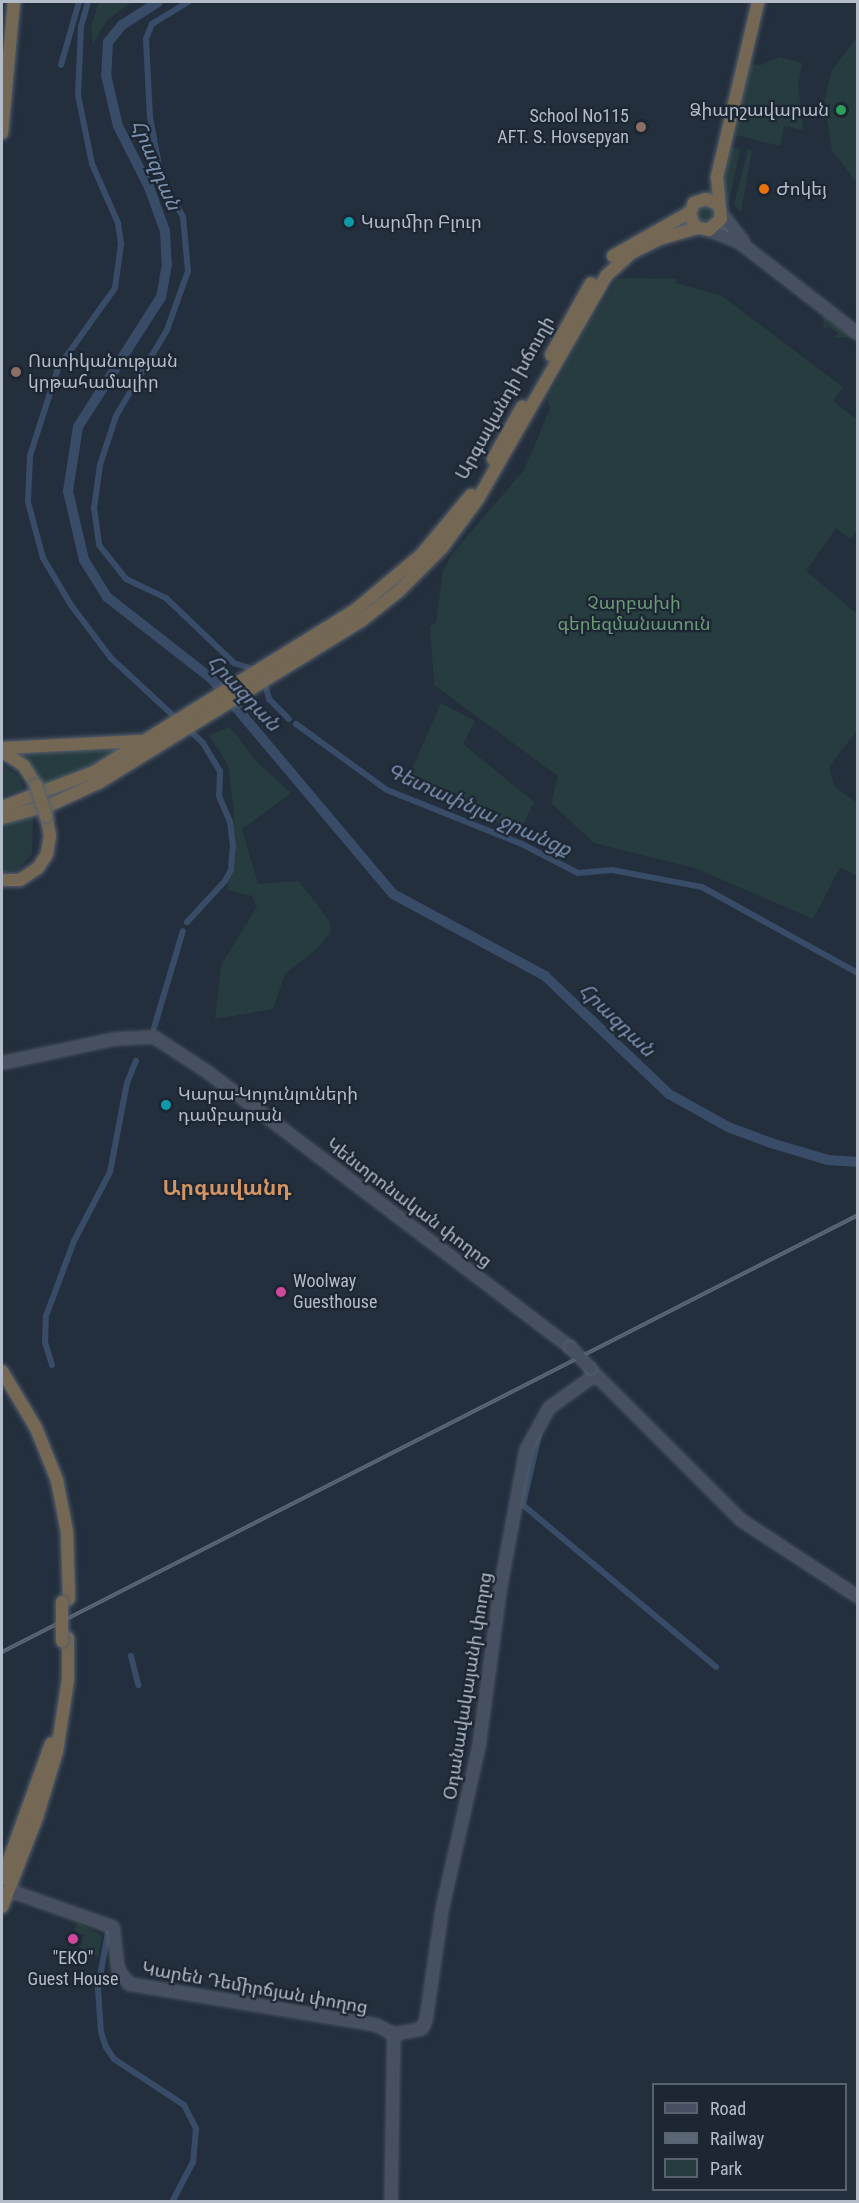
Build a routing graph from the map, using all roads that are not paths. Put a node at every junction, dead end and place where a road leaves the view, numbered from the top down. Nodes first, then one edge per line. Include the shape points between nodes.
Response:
1 (14, 2) edge
2 (752, 2) edge
3 (758, 2) edge
4 (2, 133) edge
5 (703, 199) junction
6 (719, 208) junction
7 (690, 212) junction
8 (703, 229) junction
9 (858, 332) edge
10 (358, 616) junction
11 (175, 730) junction
12 (147, 740) junction
13 (2, 750) edge
14 (2, 758) edge
15 (33, 786) junction
16 (2, 807) edge
17 (43, 817) junction
18 (2, 818) edge
19 (2, 875) edge
20 (2, 880) edge
21 (2, 1063) edge
22 (2, 1371) edge
23 (593, 1372) junction
24 (2, 1384) edge
25 (858, 1597) edge
26 (66, 1600) junction
27 (65, 1640) junction
28 (2, 1879) edge
29 (8, 1891) edge
30 (2, 1907) edge
31 (394, 2034) junction
32 (391, 2202) edge

1 - 4 highway
2 - 5 highway
3 - 6 highway via 717,177
5 - 6 highway
5 - 7 highway
6 - 8 highway via 719,223
6 - 9 main road via 741,239
7 - 8 highway
7 - 10 highway, Արգավանդի խճուղի via 626,246 597,274 483,477 455,517
8 - 9 main road via 739,242
8 - 10 highway, Արգավանդի խճուղի via 649,243 611,270 466,517 421,571
10 - 11 highway
11 - 12 highway
11 - 18 highway via 75,794
12 - 13 highway
12 - 16 highway via 70,784
13 - 15 highway via 24,766
14 - 15 highway via 23,771
15 - 17 highway, bridge
17 - 19 highway via 45,844 37,862 19,874
17 - 20 highway via 50,835 47,854 38,868 20,879
21 - 23 main road, Կենտրոնական փողոց, bridge via 114,1040 154,1037 209,1073 570,1347
22 - 26 highway via 24,1398 57,1480 67,1532
23 - 25 main road, Կենտրոնական փողոց via 741,1520
23 - 31 main road, Օդանավակայանի փողոց via 549,1407 526,1450 500,1590 479,1746 442,1910 422,2029
24 - 26 highway via 30,1434 49,1480 60,1533
26 - 27 highway
27 - 28 highway via 50,1749
27 - 29 highway via 68,1680 57,1751
29 - 30 highway
29 - 31 main road, Կարեն Դեմիրճյան փողոց via 113,1927 118,1969 129,1984 376,2025
31 - 32 main road

